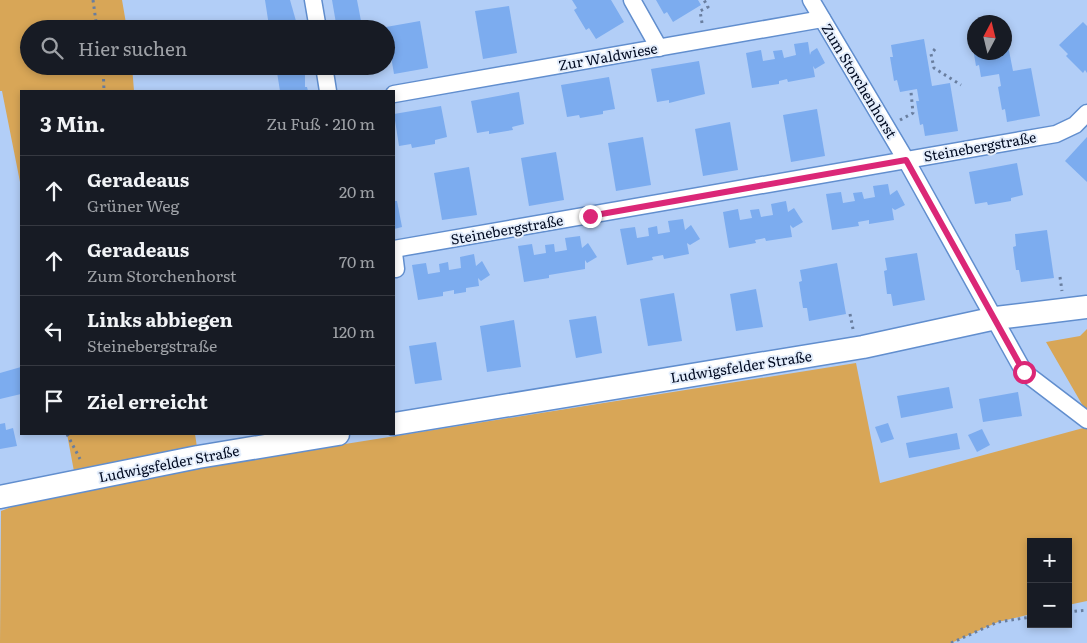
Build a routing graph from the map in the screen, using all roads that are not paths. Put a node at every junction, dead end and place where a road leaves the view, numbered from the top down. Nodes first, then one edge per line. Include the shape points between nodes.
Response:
1 (313, 0) edge
2 (632, 0) edge
3 (811, 0) edge
4 (822, 19) junction
5 (316, 20) edge
6 (659, 48) junction
7 (325, 75) edge
8 (328, 90) edge
9 (395, 94) edge
10 (1087, 113) edge
11 (906, 160) junction
12 (395, 249) edge
13 (1087, 308) edge
14 (996, 318) junction
15 (1087, 420) edge
16 (395, 424) edge
17 (332, 435) edge
18 (0, 497) edge

1 - 5 street
2 - 6 street
3 - 4 street, Zum Storchenhorst
4 - 6 street, Zur Waldwiese
4 - 11 street, Zum Storchenhorst
6 - 9 street, Zur Waldwiese
7 - 8 street
10 - 11 street, Steinebergstraße via 1075,125 1056,134
11 - 12 street, Steinebergstraße
11 - 14 street, Zum Storchenhorst
13 - 14 street, Ludwigsfelder Straße
14 - 15 street, Zum Storchenhorst via 1024,372
14 - 16 street, Ludwigsfelder Straße via 863,347
17 - 18 street, Ludwigsfelder Straße via 198,457

